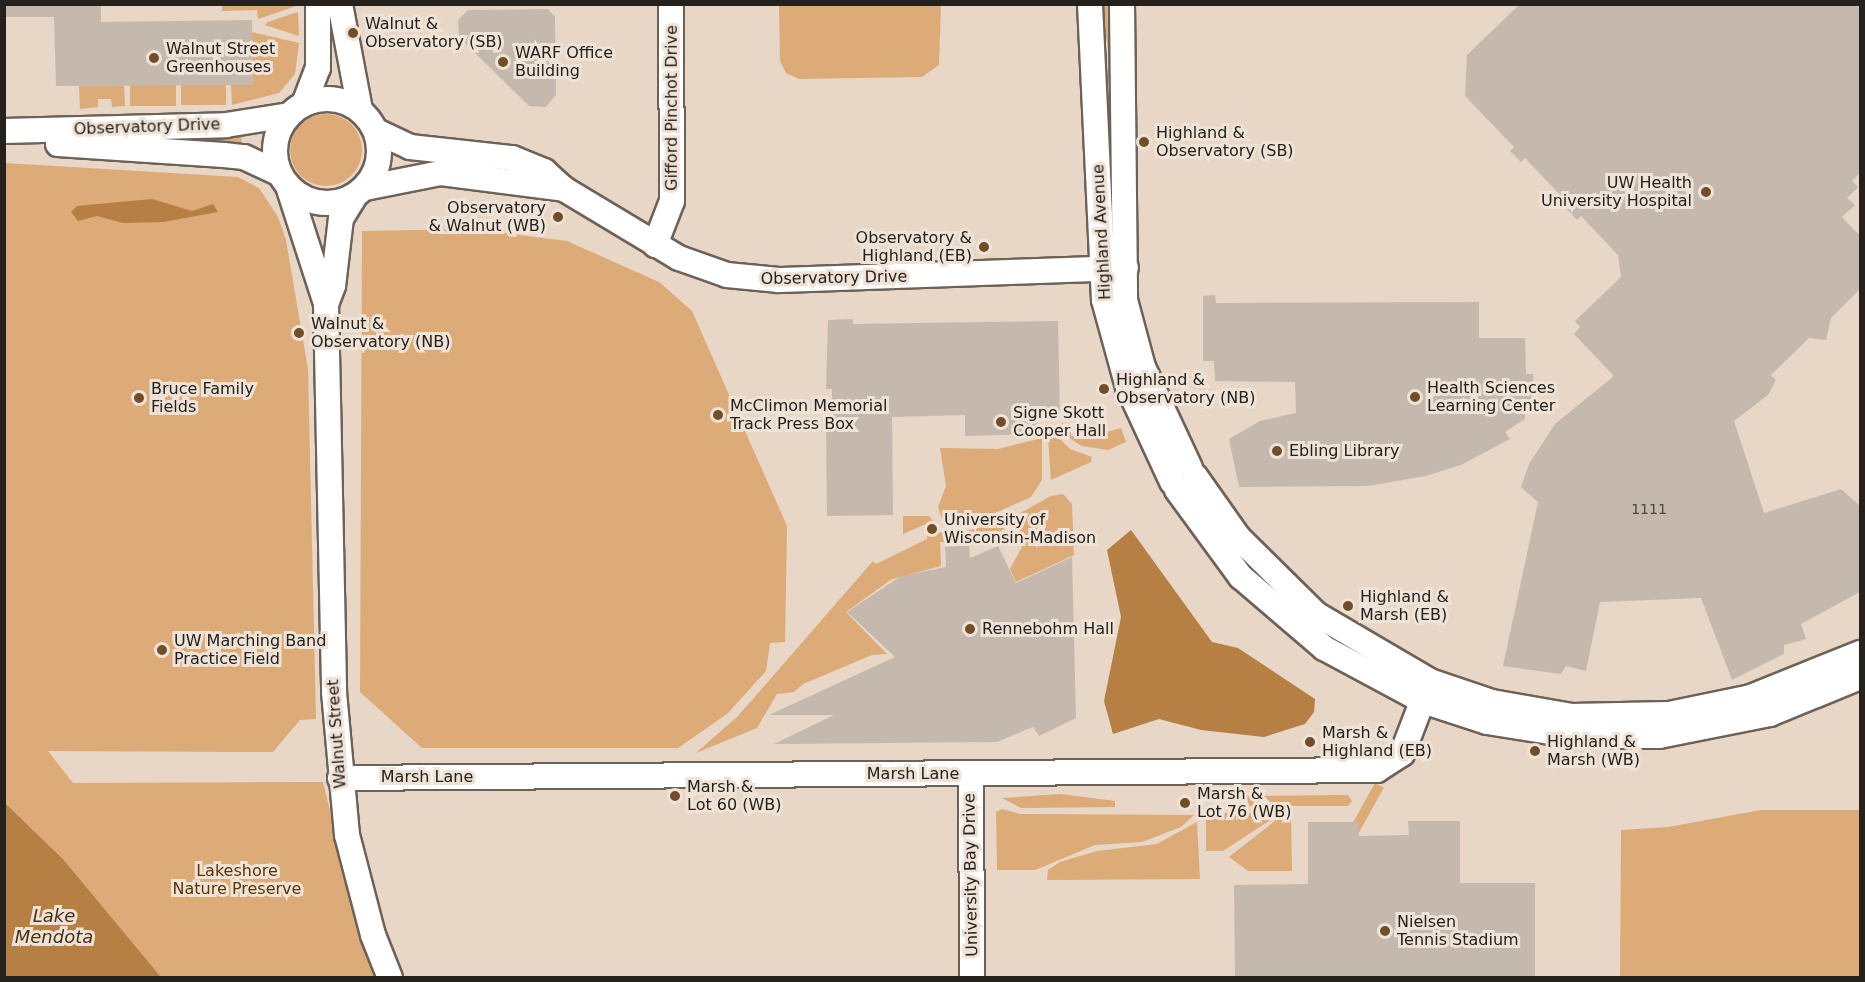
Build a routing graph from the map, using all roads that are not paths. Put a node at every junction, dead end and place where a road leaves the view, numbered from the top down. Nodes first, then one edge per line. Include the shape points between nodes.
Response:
1 (318, 4) edge
2 (339, 4) edge
3 (671, 4) edge
4 (1090, 4) edge
5 (1122, 4) edge
6 (297, 109) junction
7 (360, 110) junction
8 (4, 131) edge
9 (376, 131) junction
10 (4, 140) edge
11 (284, 180) junction
12 (564, 189) junction
13 (360, 192) junction
14 (655, 245) junction
15 (1114, 268) junction
16 (326, 304) junction
17 (1860, 653) edge
18 (1860, 677) edge
19 (1427, 691) junction
20 (970, 773) junction
21 (340, 778) junction
22 (390, 978) edge
23 (972, 978) edge

1 - 6 street via 318,68
2 - 7 street
3 - 14 street, Gifford Pinchot Drive via 672,201
4 - 15 street, Highland Avenue
5 - 15 street, Highland Avenue
6 - 7 street via 333,100
6 - 8 street, Observatory Drive via 226,125
6 - 11 street via 275,143
7 - 9 street
9 - 12 street, Observatory Drive via 410,147 512,158 544,171
9 - 13 street via 378,161
10 - 11 street, Observatory Drive via 224,155 243,158
11 - 13 street via 320,203
11 - 16 street, Walnut Street
12 - 13 street, Observatory Drive via 441,173
12 - 14 street, Observatory Drive
13 - 16 street, Walnut Street via 340,218 333,286
14 - 15 street, Observatory Drive via 706,269 751,279
15 - 19 street, Highland Avenue via 1104,300 1128,387 1183,479 1220,552 1288,620 1324,648
16 - 21 street, Walnut Street via 333,692
17 - 19 street, Highland Avenue via 1751,697 1669,714 1601,717 1543,712
18 - 19 street, Highland Avenue via 1770,714 1659,736 1551,734 1487,722
19 - 20 street, Marsh Lane via 1402,754 1377,770
20 - 21 street, Marsh Lane
20 - 23 street, University Bay Drive
21 - 22 street, Walnut Street via 355,869

